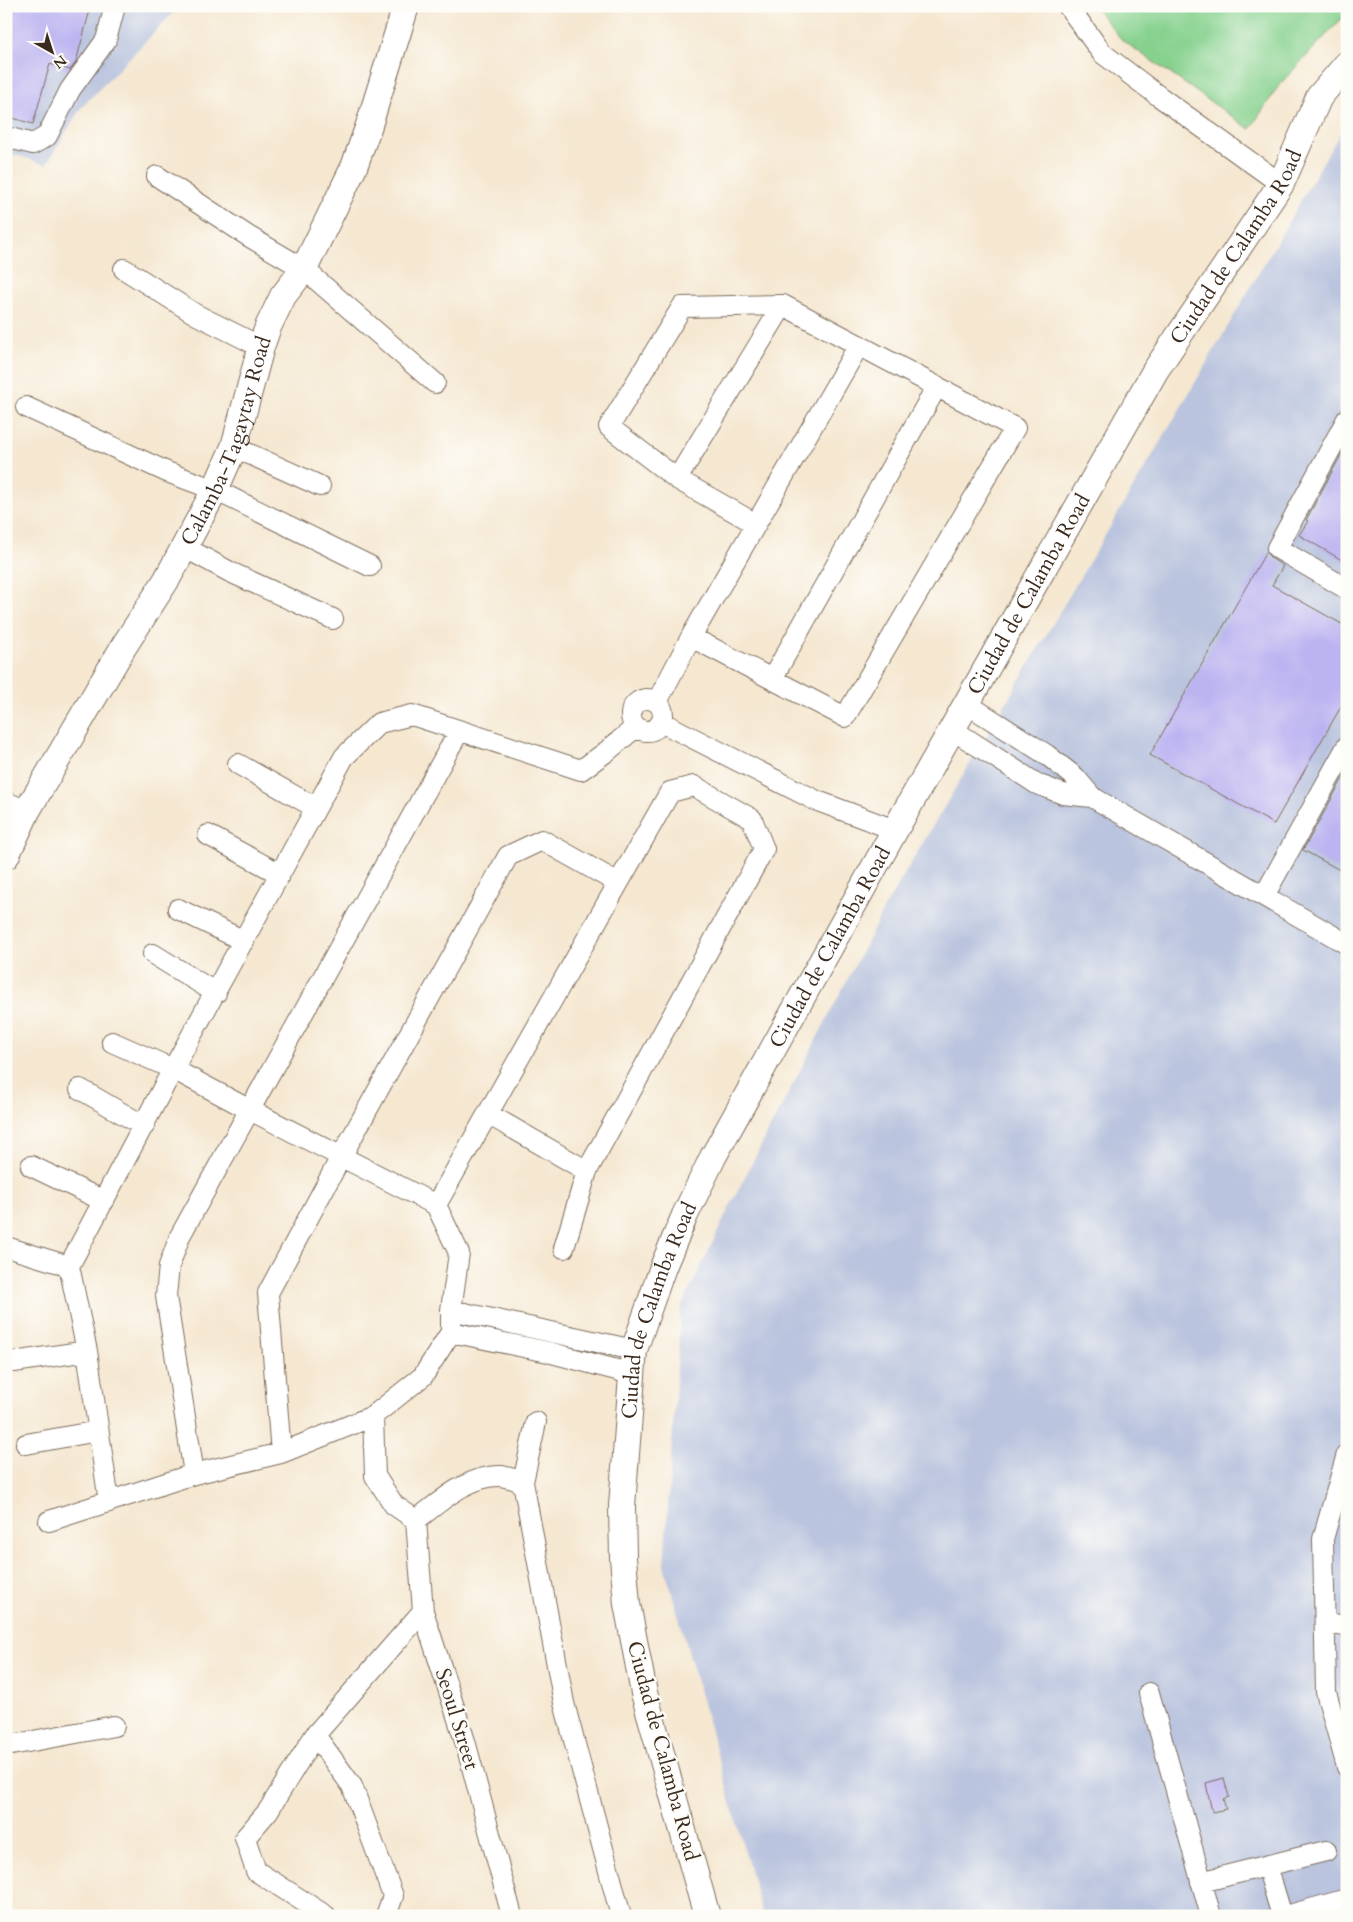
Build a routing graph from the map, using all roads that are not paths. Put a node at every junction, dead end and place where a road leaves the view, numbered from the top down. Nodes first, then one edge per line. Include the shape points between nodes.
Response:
1 (115, 6) edge
2 (406, 6) edge
3 (1068, 6) edge
4 (1347, 64) edge
5 (6, 137) edge
6 (157, 176) dead end
7 (1281, 184) junction
8 (124, 269) dead end
9 (304, 269) junction
10 (783, 305) junction
11 (859, 345) junction
12 (261, 346) junction
13 (435, 383) dead end
14 (937, 386) junction
15 (26, 407) dead end
16 (1347, 419) edge
17 (234, 447) junction
18 (677, 478) junction
19 (320, 486) dead end
20 (215, 490) junction
21 (756, 524) junction
22 (184, 547) junction
23 (370, 566) dead end
24 (1347, 589) edge
25 (333, 620) dead end
26 (692, 637) junction
27 (772, 679) junction
28 (657, 702) junction
29 (966, 704) junction
30 (661, 722) junction
31 (636, 727) junction
32 (953, 730) junction
33 (459, 731) junction
34 (1347, 746) edge
35 (238, 764) dead end
36 (1092, 797) junction
37 (17, 806) edge
38 (316, 808) junction
39 (896, 830) junction
40 (208, 835) dead end
41 (6, 856) edge
42 (280, 874) junction
43 (618, 883) junction
44 (1264, 896) junction
45 (178, 909) dead end
46 (244, 940) junction
47 (1347, 944) edge
48 (153, 954) dead end
49 (216, 993) junction
50 (112, 1042) dead end
51 (173, 1069) junction
52 (80, 1089) dead end
53 (250, 1110) junction
54 (488, 1114) junction
55 (144, 1126) junction
56 (341, 1157) junction
57 (31, 1166) dead end
58 (587, 1171) junction
59 (104, 1201) junction
60 (436, 1205) junction
61 (6, 1247) edge
62 (564, 1248) dead end
63 (69, 1266) junction
64 (451, 1310) junction
65 (450, 1332) junction
66 (86, 1352) junction
67 (14, 1362) dead end
68 (633, 1362) junction
69 (373, 1416) junction
70 (536, 1422) dead end
71 (98, 1431) junction
72 (26, 1444) dead end
73 (281, 1453) junction
74 (1347, 1454) edge
75 (194, 1474) junction
76 (523, 1482) junction
77 (108, 1502) junction
78 (416, 1520) junction
79 (48, 1521) dead end
80 (423, 1610) junction
81 (1347, 1624) edge
82 (1325, 1626) junction
83 (1149, 1693) dead end
84 (114, 1726) dead end
85 (314, 1735) junction
86 (6, 1746) edge
87 (1347, 1767) edge
88 (1326, 1851) dead end
89 (1267, 1866) junction
90 (1201, 1882) junction
91 (1347, 1899) edge
92 (326, 1916) edge
93 (386, 1916) edge
94 (512, 1916) edge
95 (621, 1916) edge
96 (707, 1916) edge
97 (1211, 1916) edge
98 (1282, 1916) edge
99 (1286, 1916) edge

1 - 5 street via 106,40 70,90 47,136 33,144
2 - 9 main road, Calamba-Tagaytay Road via 354,167
3 - 7 street via 1102,53
4 - 7 main road, Ciudad de Calamba Road via 1319,97
6 - 9 street
7 - 29 main road, Ciudad de Calamba Road via 1155,371
8 - 12 street via 195,314
9 - 12 main road, Calamba-Tagaytay Road via 283,296
9 - 13 street
10 - 11 street
10 - 18 street
10 - 18 street via 682,307 609,426
11 - 14 street
11 - 21 street
12 - 17 main road, Calamba-Tagaytay Road
14 - 27 street
14 - 27 street via 1015,428 845,717
15 - 20 street via 167,472
16 - 24 street via 1276,548
17 - 19 street
17 - 20 main road, Calamba-Tagaytay Road
18 - 21 street
20 - 22 main road, Calamba-Tagaytay Road
20 - 23 street
21 - 26 street
22 - 25 street
22 - 37 main road, Calamba-Tagaytay Road via 124,646
26 - 27 street
26 - 28 street
28 - 30 street via 663,715
28 - 31 street via 644,699 632,707 630,714
29 - 32 main road, Ciudad de Calamba Road
29 - 36 street via 1047,755
30 - 31 street via 650,730
30 - 39 street via 815,800
31 - 33 street via 581,770
32 - 36 street via 1038,784 1063,794
32 - 39 main road, Ciudad de Calamba Road
33 - 38 street via 412,715 379,723 344,757
33 - 53 street
34 - 44 street
35 - 38 street
36 - 44 street
37 - 41 main road, Calamba-Tagaytay Road
38 - 42 street
39 - 68 main road, Ciudad de Calamba Road via 713,1157 670,1250
40 - 42 street
42 - 46 street
43 - 54 street
43 - 56 street via 542,840 508,856
43 - 58 street via 670,792 694,786 752,819 764,850
44 - 47 street
45 - 46 street
46 - 49 street
48 - 49 street
49 - 51 street
50 - 51 street
51 - 53 street
51 - 55 street
52 - 55 street
53 - 56 street
53 - 75 street via 180,1236 169,1266 166,1296
54 - 58 street
54 - 60 street
55 - 59 street
56 - 60 street
56 - 73 street via 268,1293
57 - 59 street
58 - 62 street
59 - 63 street
60 - 64 street via 460,1253
61 - 63 street
63 - 66 street
64 - 65 street
64 - 68 street
65 - 68 street via 548,1352
65 - 69 street via 423,1376
66 - 67 street
66 - 71 street
68 - 96 main road, Ciudad de Calamba Road via 622,1506 627,1604 644,1693
69 - 73 street
69 - 78 street via 374,1476 394,1505
70 - 76 street
71 - 72 street
71 - 77 street
73 - 75 street
74 - 82 street via 1323,1539
75 - 77 street
76 - 78 street via 501,1476 476,1480 452,1492
76 - 95 street via 564,1704
77 - 79 street
78 - 80 street, Seoul Street
80 - 85 street
80 - 94 street, Seoul Street via 465,1741
81 - 82 street
82 - 87 street via 1326,1692
83 - 90 street
84 - 86 street
85 - 92 street via 268,1811 245,1838 256,1871
85 - 93 street via 352,1786 393,1896
88 - 89 street
89 - 90 street
89 - 98 street
90 - 97 street
91 - 99 street

